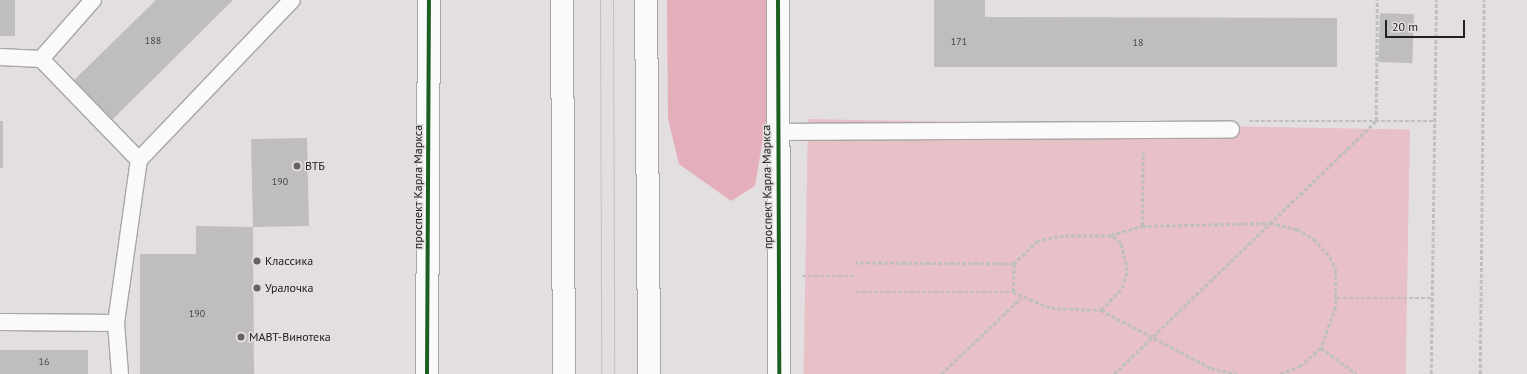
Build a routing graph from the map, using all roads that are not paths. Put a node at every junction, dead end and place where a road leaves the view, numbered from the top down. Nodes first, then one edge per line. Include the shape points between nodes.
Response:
1 (93, 0) edge
2 (292, 0) edge
3 (429, 0) edge
4 (562, 0) edge
5 (646, 0) edge
6 (778, 0) edge
7 (0, 57) edge
8 (41, 59) junction
9 (1231, 130) road end
10 (777, 132) junction
11 (139, 160) junction
12 (0, 322) edge
13 (116, 323) junction
14 (120, 374) edge
15 (427, 374) edge
16 (564, 374) edge
17 (649, 374) edge
18 (779, 374) edge

1 - 8 lane
2 - 11 lane
3 - 15 street, проспект Карла Маркса
4 - 16 street
5 - 17 street
6 - 10 street, проспект Карла Маркса
7 - 8 lane
8 - 11 lane
9 - 10 lane
10 - 18 street, проспект Карла Маркса
11 - 13 lane
12 - 13 lane
13 - 14 lane

